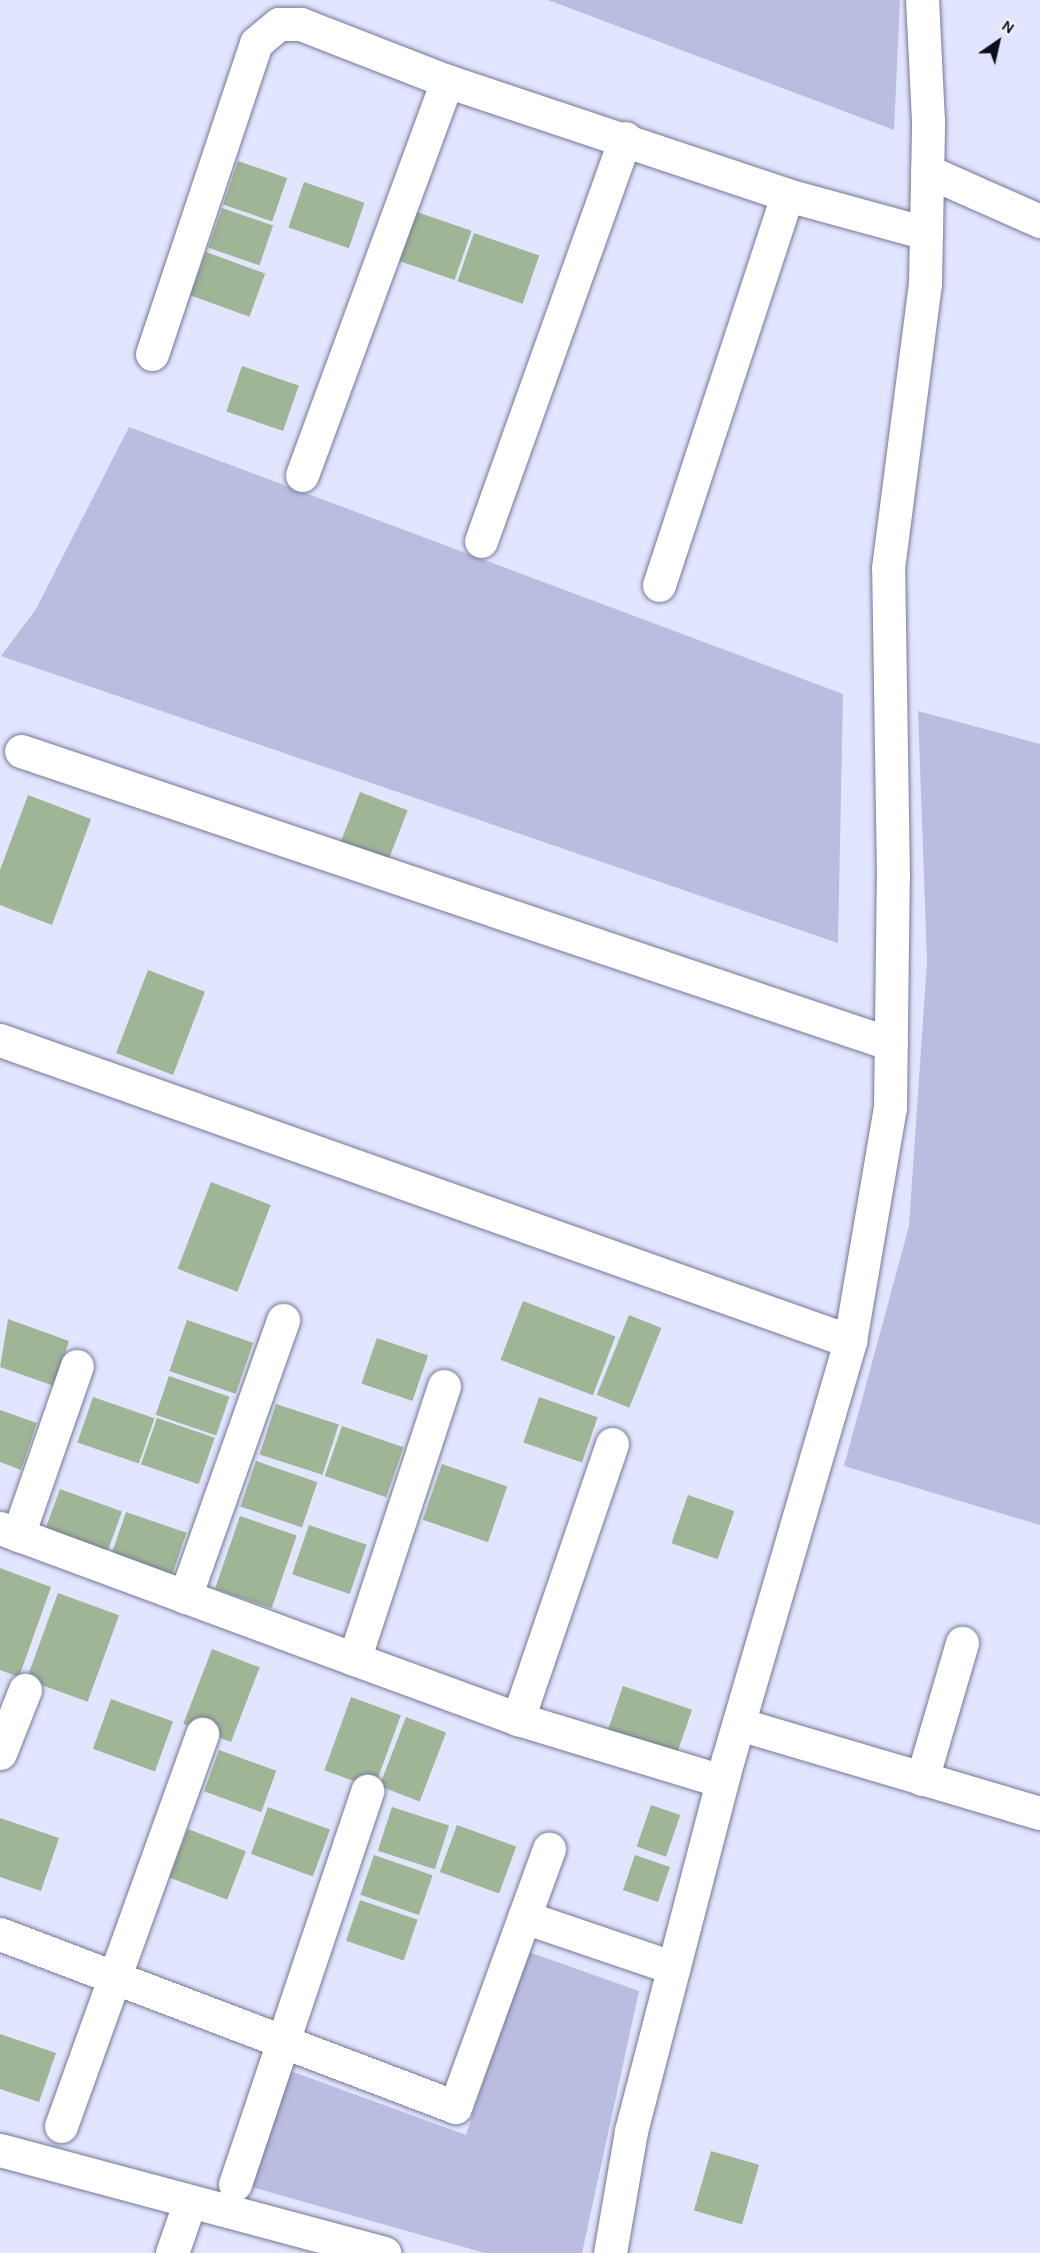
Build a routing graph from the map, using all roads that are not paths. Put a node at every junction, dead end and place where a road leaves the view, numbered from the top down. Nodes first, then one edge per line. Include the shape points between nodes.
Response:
1 (922, 0) edge
2 (447, 81) junction
3 (625, 138) junction
4 (927, 171) junction
5 (787, 195) junction
6 (1040, 221) edge
7 (926, 233) junction
8 (152, 354) dead end
9 (302, 475) dead end
10 (481, 541) dead end
11 (658, 585) dead end
12 (21, 751) dead end
13 (0, 1040) edge
14 (891, 1044) junction
15 (284, 1320) dead end
16 (850, 1341) junction
17 (77, 1366) dead end
18 (444, 1386) dead end
19 (612, 1444) dead end
20 (9, 1532) edge
21 (185, 1597) junction
22 (962, 1643) dead end
23 (354, 1659) junction
24 (25, 1690) dead end
25 (518, 1719) junction
26 (739, 1724) junction
27 (202, 1734) dead end
28 (0, 1753) edge
29 (922, 1779) junction
30 (722, 1781) junction
31 (367, 1791) dead end
32 (1040, 1813) edge
33 (549, 1849) dead end
34 (524, 1917) junction
35 (0, 1934) edge
36 (674, 1968) junction
37 (114, 1977) junction
38 (283, 2041) junction
39 (61, 2126) dead end
40 (0, 2150) edge
41 (235, 2184) dead end
42 (190, 2201) junction
43 (172, 2253) edge
44 (384, 2253) edge
45 (610, 2253) edge

1 - 4 street
2 - 3 street
2 - 8 street via 301,24 266,31 256,43
2 - 9 street
3 - 5 street
3 - 10 street
4 - 6 street
4 - 7 street
5 - 7 street
5 - 11 street
7 - 14 street via 925,284 888,568
12 - 14 street
13 - 16 street
14 - 16 street via 890,1108
15 - 21 street
16 - 26 street
17 - 20 street
18 - 23 street
19 - 25 street
20 - 21 street
21 - 23 street
22 - 29 street
23 - 25 street
24 - 28 street
25 - 30 street
26 - 29 street
26 - 30 street
27 - 37 street
29 - 32 street
30 - 36 street
31 - 38 street
33 - 34 street
34 - 36 street
34 - 38 street via 454,2107
35 - 37 street
36 - 45 street via 631,2131
37 - 38 street
37 - 39 street
38 - 41 street
40 - 42 street
42 - 43 street
42 - 44 street

